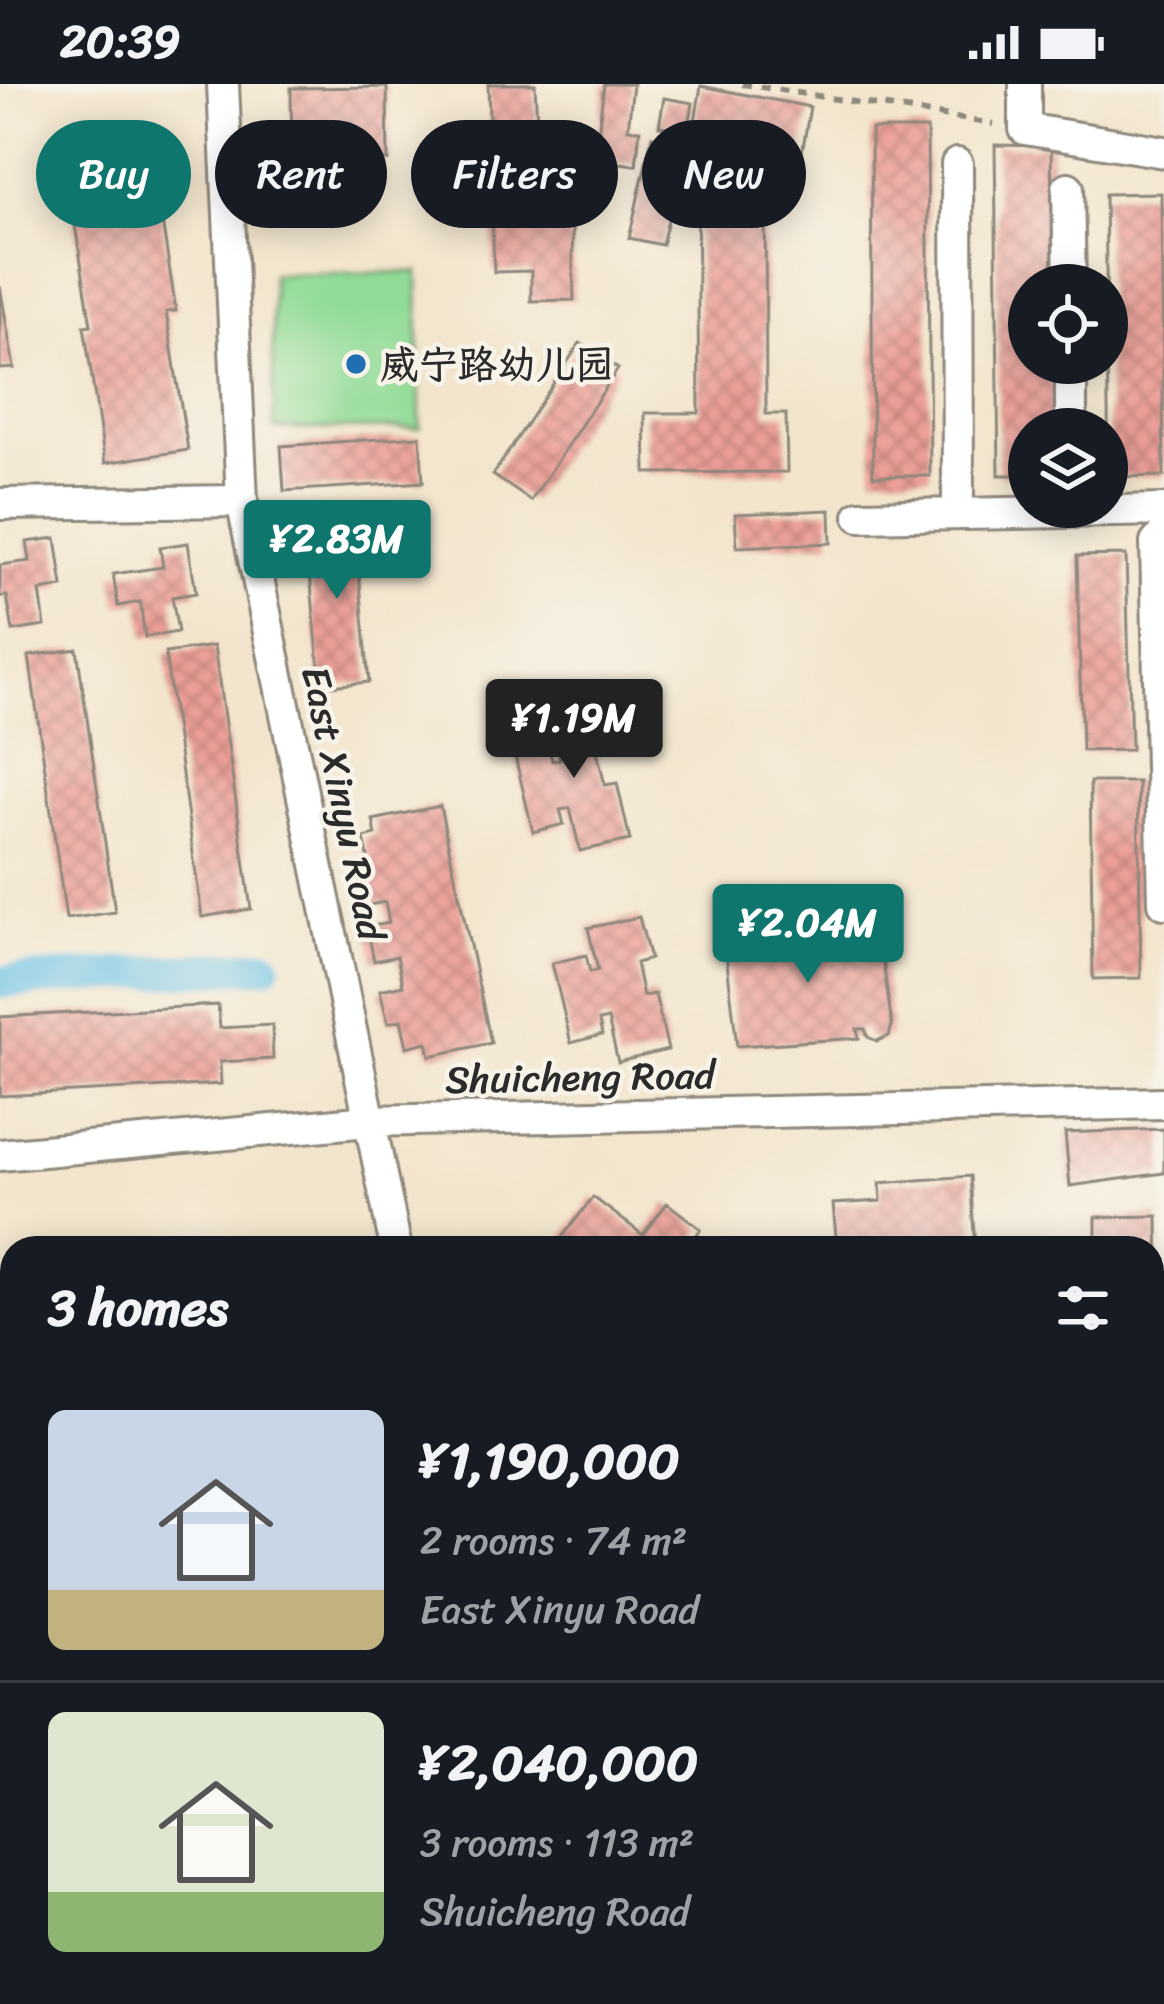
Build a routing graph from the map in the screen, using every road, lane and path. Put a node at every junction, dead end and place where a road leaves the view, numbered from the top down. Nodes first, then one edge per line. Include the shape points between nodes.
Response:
1 (223, 84) edge
2 (742, 84) edge
3 (1025, 84) edge
4 (1025, 129) junction
5 (1164, 152) edge
6 (957, 164) dead end
7 (1068, 188) dead end
8 (1070, 264) edge
9 (242, 501) junction
10 (0, 504) edge
11 (1128, 510) edge
12 (1164, 510) edge
13 (1008, 512) edge
14 (958, 514) junction
15 (860, 516) dead end
16 (1164, 532) edge
17 (1164, 903) edge
18 (1164, 1103) edge
19 (369, 1120) junction
20 (0, 1155) edge
21 (393, 1236) edge

1 - 9 street, East Xinyu Road
2 - 4 path
3 - 4 street
4 - 5 street
6 - 14 street
7 - 8 street
9 - 10 street
9 - 19 street, East Xinyu Road
11 - 12 street
13 - 14 street
14 - 15 street
16 - 17 street via 1156,543
18 - 19 street, Shuicheng Road
19 - 20 street, Shuicheng Road
19 - 21 street, East Xinyu Road

